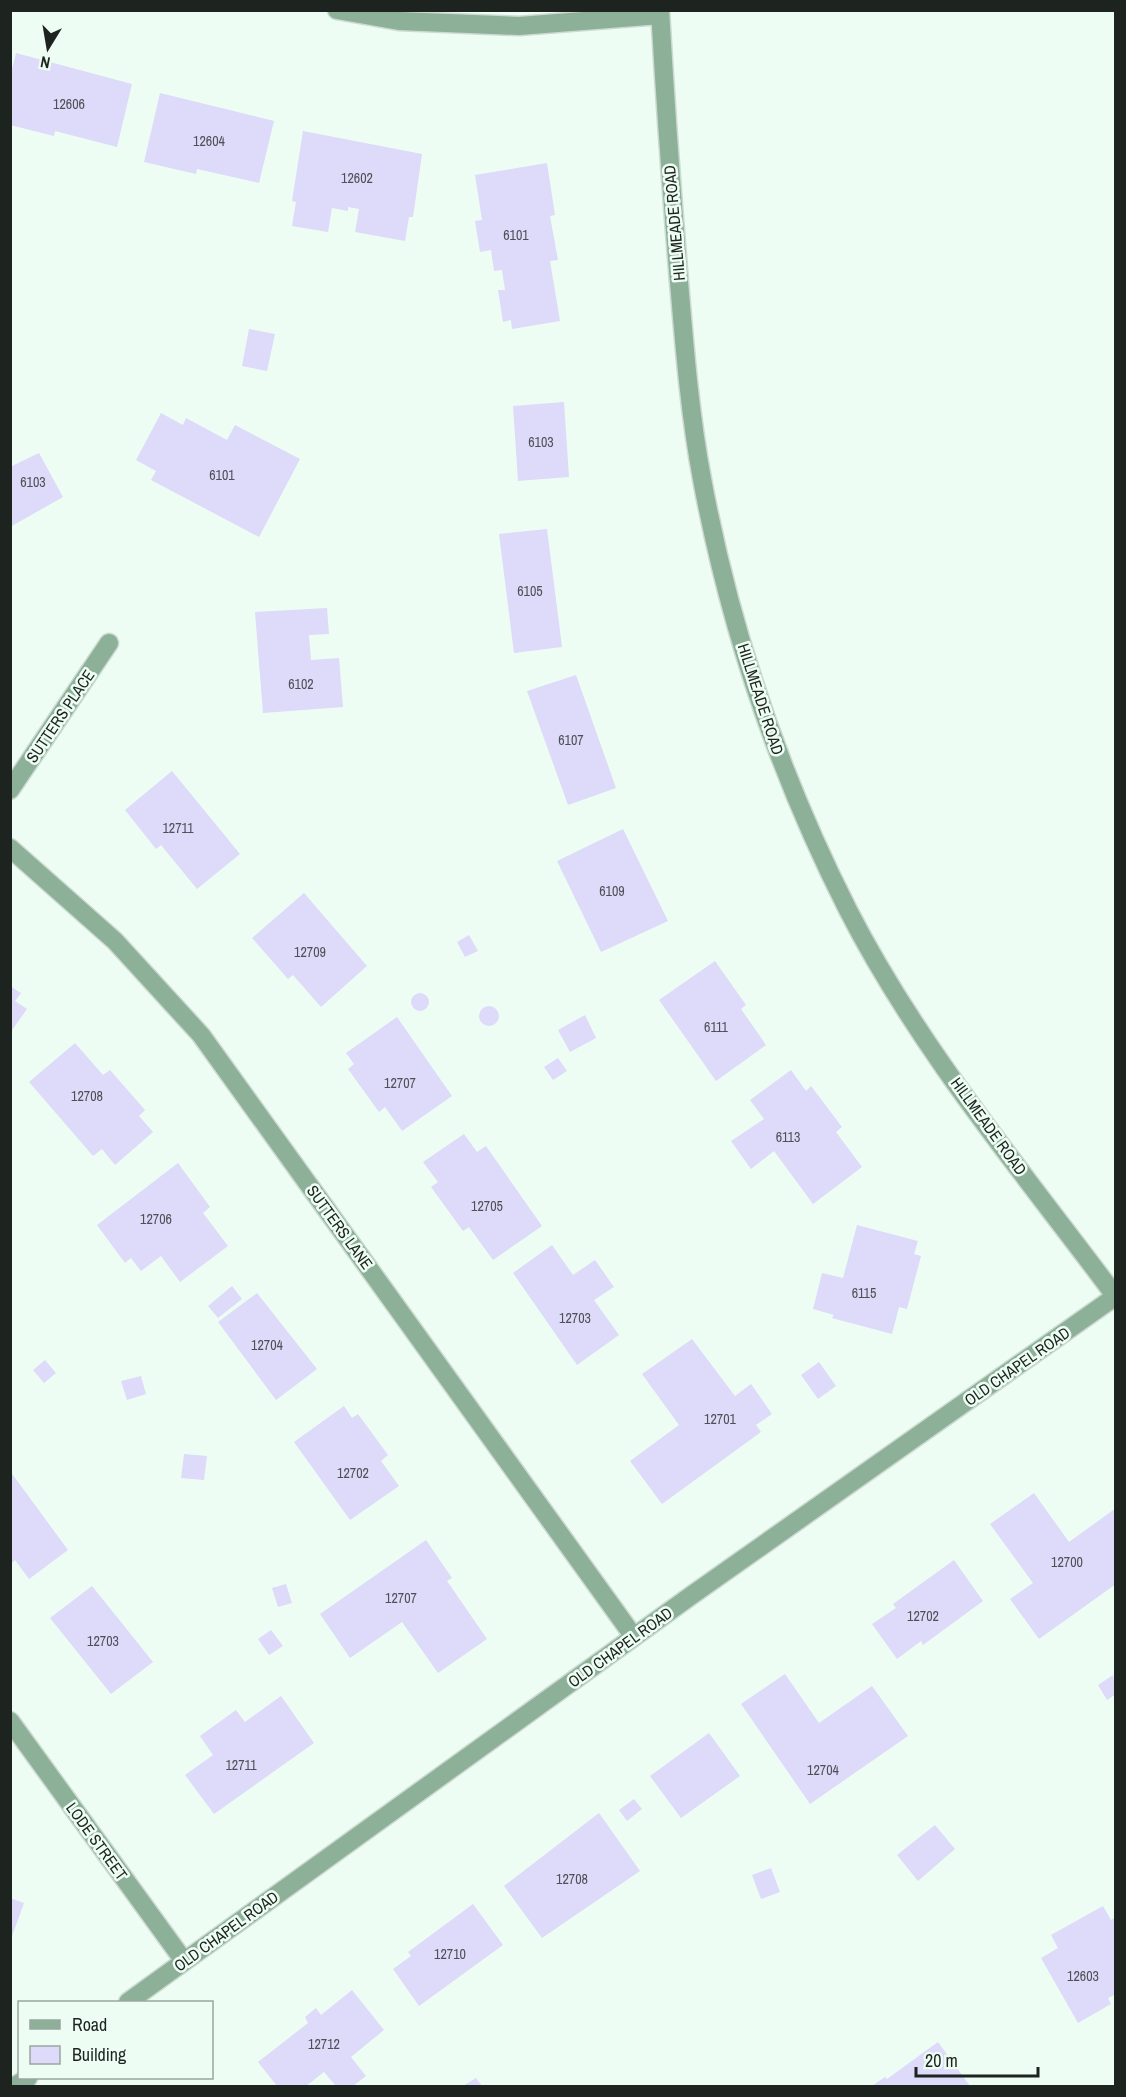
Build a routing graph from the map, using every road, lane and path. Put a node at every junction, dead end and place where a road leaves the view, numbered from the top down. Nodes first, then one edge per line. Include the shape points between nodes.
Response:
1 (337, 10) edge
2 (660, 13) edge
3 (109, 643) dead end
4 (10, 790) edge
5 (10, 848) edge
6 (1115, 1296) edge
7 (634, 1637) junction
8 (10, 1721) edge
9 (184, 1961) junction
10 (129, 2001) edge

1 - 2 street via 399,21 519,26
2 - 6 street, HILLMEADE ROAD via 687,375 702,479 725,582 776,750 849,913 898,996 957,1084
3 - 4 street, SUTTERS PLACE
5 - 7 street, SUTTERS LANE via 115,941 201,1035
6 - 7 street, OLD CHAPEL ROAD
7 - 9 street, OLD CHAPEL ROAD
8 - 9 street, LODE STREET
9 - 10 street, OLD CHAPEL ROAD

